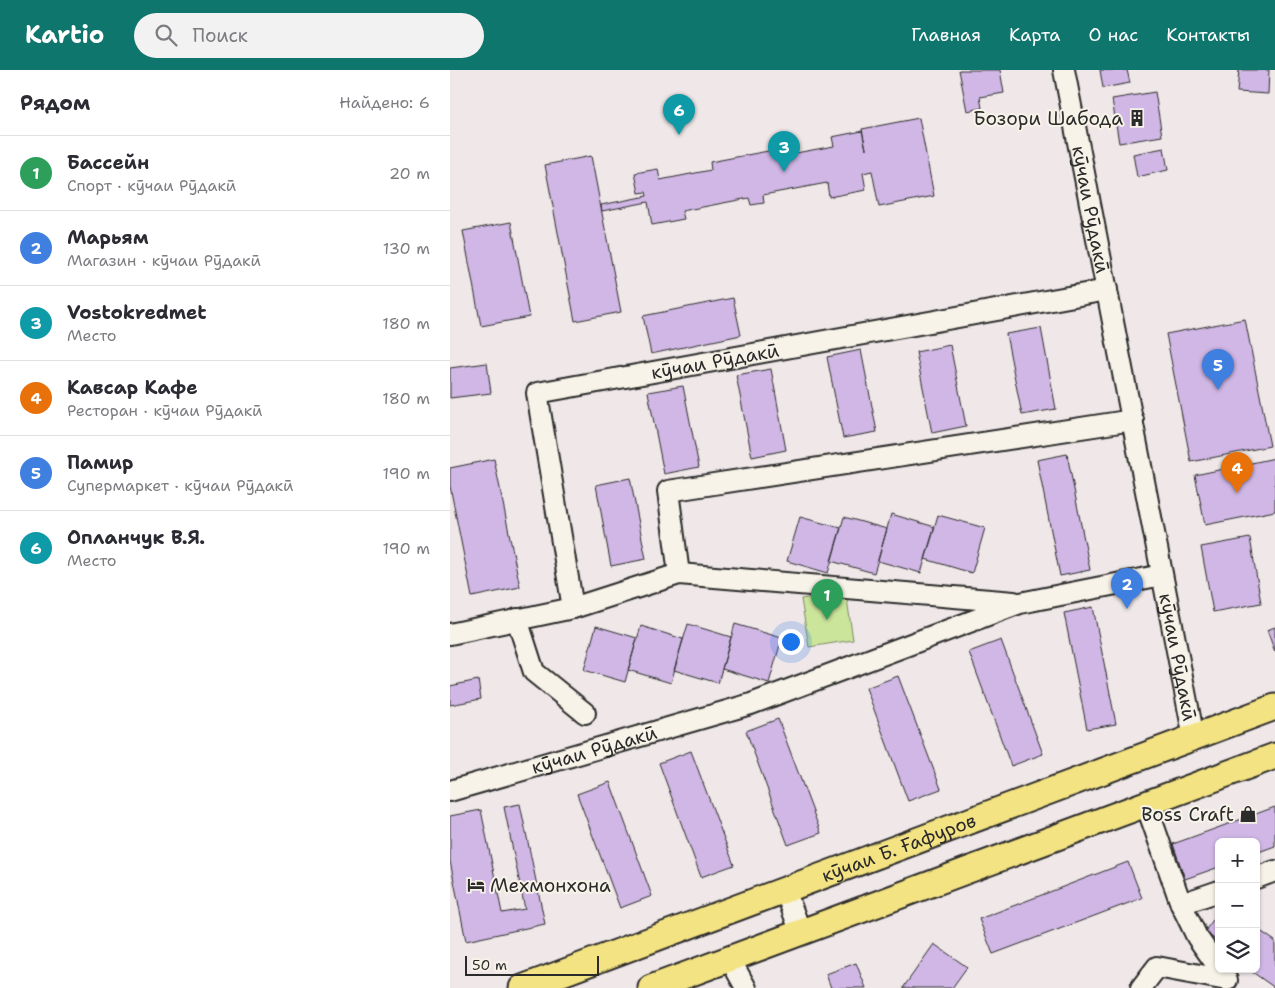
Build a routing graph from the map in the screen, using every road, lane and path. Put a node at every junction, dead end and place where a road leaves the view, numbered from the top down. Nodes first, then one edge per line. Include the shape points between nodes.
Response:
1 (1064, 70) edge
2 (1107, 290) junction
3 (1133, 420) junction
4 (679, 574) junction
5 (1162, 575) junction
6 (1020, 603) junction
7 (572, 608) junction
8 (517, 619) junction
9 (450, 634) edge
10 (1275, 707) edge
11 (585, 713) dead end
12 (1194, 738) junction
13 (1275, 756) edge
14 (450, 791) edge
15 (1146, 804) junction
16 (1275, 871) edge
17 (1260, 877) edge
18 (785, 890) junction
19 (1215, 892) edge
20 (1181, 904) junction
21 (800, 933) junction
22 (730, 959) junction
23 (1226, 976) edge
24 (522, 988) edge
25 (651, 988) edge
26 (746, 988) edge
27 (1141, 988) edge

1 - 2 street, кӯчаи Рӯдакӣ
2 - 3 street, кӯчаи Рӯдакӣ
2 - 7 street, кӯчаи Рӯдакӣ via 537,393
3 - 4 street via 668,491
3 - 5 street, кӯчаи Рӯдакӣ
4 - 6 street, кӯчаи Рӯдакӣ
4 - 7 street, кӯчаи Рӯдакӣ
5 - 6 street, кӯчаи Рӯдакӣ
5 - 12 street, кӯчаи Рӯдакӣ
6 - 14 street, кӯчаи Рӯдакӣ via 751,704
7 - 8 street, кӯчаи Рӯдакӣ
8 - 9 street, кӯчаи Рӯдакӣ
8 - 11 street via 534,672
10 - 12 main road, кӯчаи Б. Ғафуров
12 - 18 main road, кӯчаи Б. Ғафуров
13 - 15 main road
15 - 20 street
15 - 21 main road
16 - 17 street
18 - 21 street
18 - 24 main road, кӯчаи Б. Ғафуров
19 - 20 street
20 - 23 street via 1197,936
21 - 22 main road
22 - 25 main road
22 - 26 street
23 - 27 street via 1157,967

